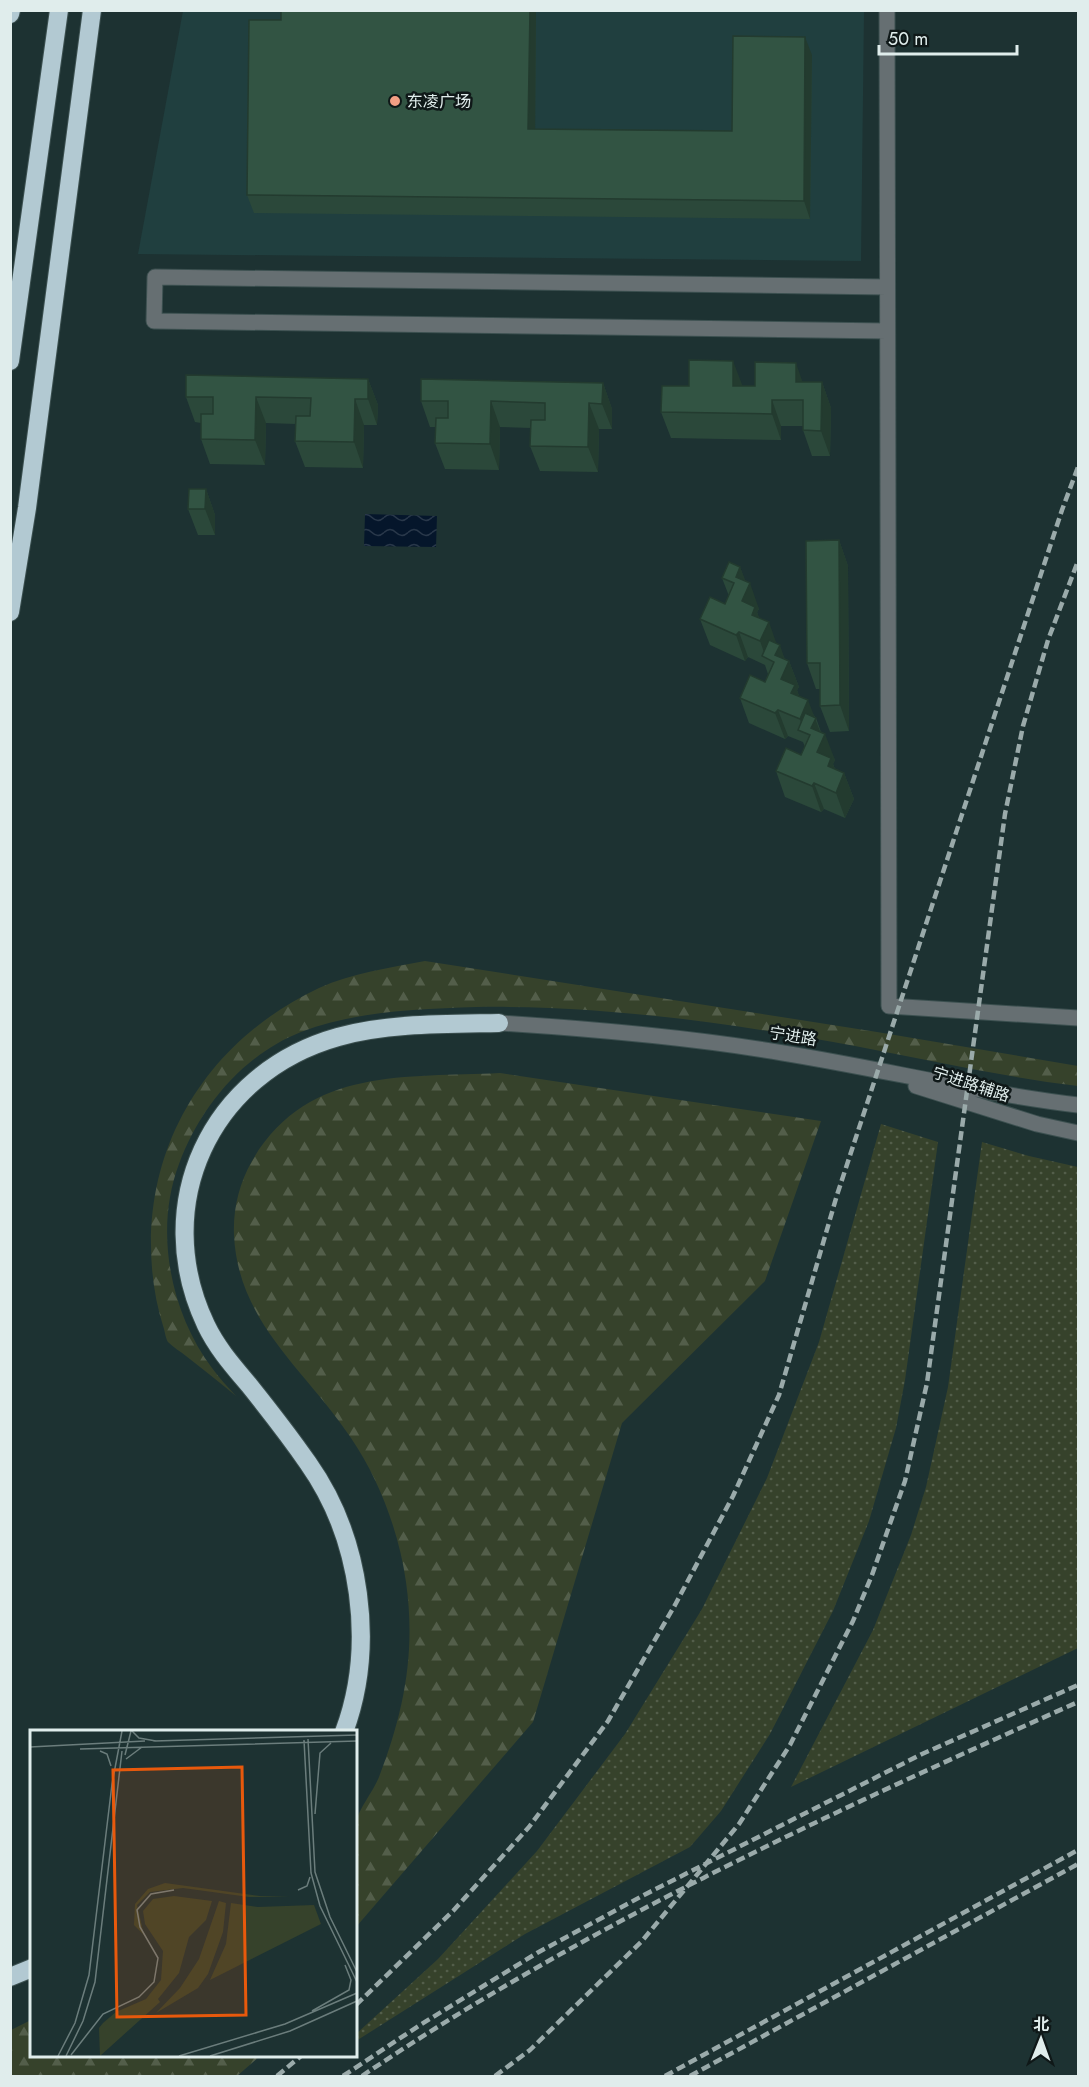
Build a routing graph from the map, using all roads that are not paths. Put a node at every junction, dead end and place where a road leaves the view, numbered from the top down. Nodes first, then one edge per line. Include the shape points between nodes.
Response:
1 (59, 10) edge
2 (92, 10) edge
3 (886, 10) edge
4 (887, 287) junction
5 (887, 331) junction
6 (10, 361) edge
7 (10, 612) edge
8 (1078, 1018) edge
9 (499, 1023) joint
10 (853, 1065) junction
11 (1078, 1105) edge
12 (1078, 1133) edge
13 (344, 1730) edge
14 (30, 1969) edge
15 (10, 1977) edge

1 - 6 highway
2 - 7 highway
3 - 4 street
4 - 5 street
4 - 5 street via 155,278 154,321
5 - 8 street via 890,1006
9 - 10 street, 宁进路 via 712,1042
9 - 13 highway via 375,1030 339,1036 304,1049 258,1078 220,1118 201,1150 189,1185 185,1257 206,1327 225,1358 310,1465 347,1545 357,1588 360,1633 357,1677
10 - 11 street, 宁进路
10 - 12 street, 宁进路辅路 via 983,1108
14 - 15 highway

